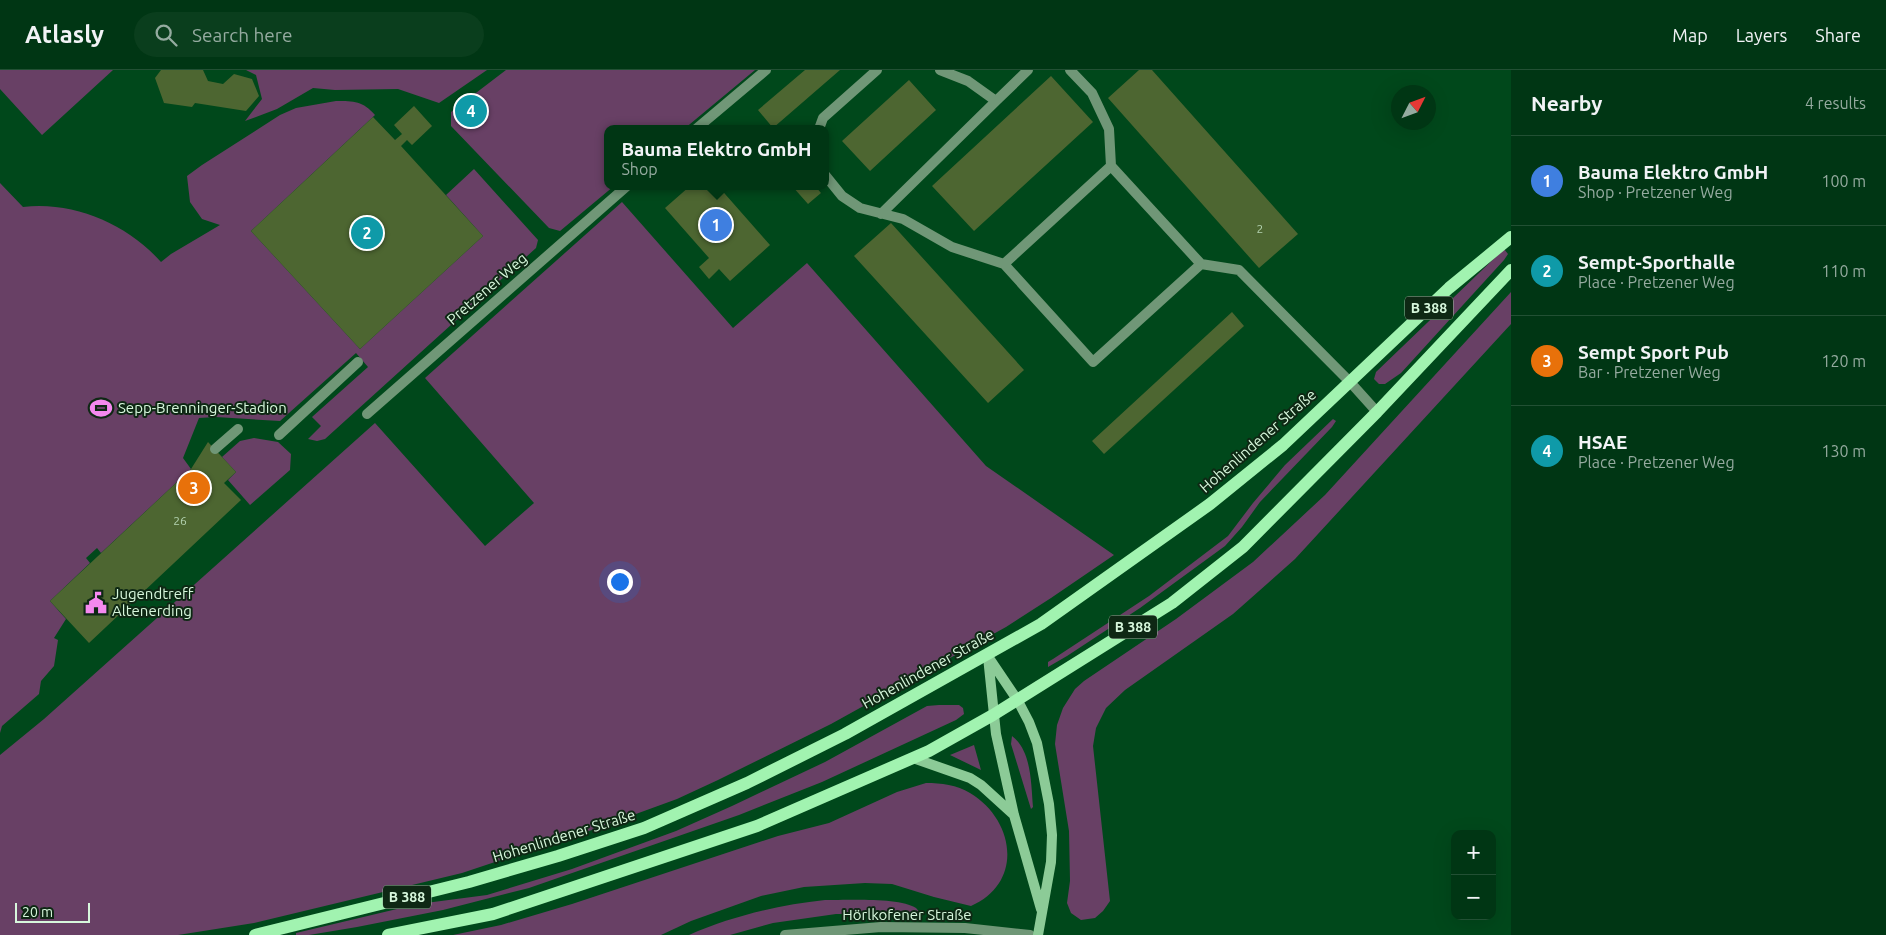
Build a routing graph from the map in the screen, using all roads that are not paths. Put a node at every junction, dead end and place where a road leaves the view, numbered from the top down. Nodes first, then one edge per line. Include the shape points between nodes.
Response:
1 (766, 70) edge
2 (877, 70) edge
3 (940, 70) edge
4 (1028, 70) edge
5 (1070, 70) edge
6 (996, 101) junction
7 (701, 125) edge
8 (820, 125) edge
9 (1111, 166) junction
10 (829, 180) edge
11 (622, 190) edge
12 (881, 214) junction
13 (1511, 237) edge
14 (1004, 264) junction
15 (1201, 264) junction
16 (1511, 270) edge
17 (358, 362) dead end
18 (1350, 382) junction
19 (1377, 412) junction
20 (367, 414) dead end
21 (238, 429) dead end
22 (279, 435) dead end
23 (215, 449) dead end
24 (987, 655) junction
25 (1018, 701) junction
26 (993, 716) junction
27 (913, 758) junction
28 (1014, 815) junction
29 (1042, 912) junction
30 (255, 935) edge
31 (388, 935) edge
32 (785, 935) edge
33 (1030, 935) edge
34 (1038, 935) edge

1 - 7 street
2 - 8 street via 823,118
3 - 6 street via 968,81
4 - 6 street
5 - 9 street via 1092,94 1110,129
6 - 12 street
9 - 14 street
9 - 15 street
10 - 12 street via 842,196 860,208
11 - 20 street, Pretzener Weg
12 - 14 street via 903,220 952,246
13 - 18 main road, Hohenlindener Straße / B 388 via 1449,288
14 - 15 street via 1093,362
15 - 18 street via 1239,270
16 - 19 main road, B 388
17 - 22 street
18 - 19 street
18 - 24 main road, Hohenlindener Straße / B 388 via 1283,445 1210,504 1041,624
19 - 25 main road, B 388 via 1243,547 1172,602
21 - 23 street
24 - 25 main road
24 - 26 main road
24 - 30 main road, Hohenlindener Straße / B 388 via 845,734 644,828 469,882
25 - 26 main road, B 388
25 - 29 main road via 1038,743 1052,835
26 - 27 main road, B 388
26 - 28 main road
27 - 28 main road via 970,778
27 - 31 main road, B 388 via 757,826 615,875 493,914
28 - 29 main road
29 - 34 main road
32 - 33 street, Hörlkofener Straße via 881,927 965,928

